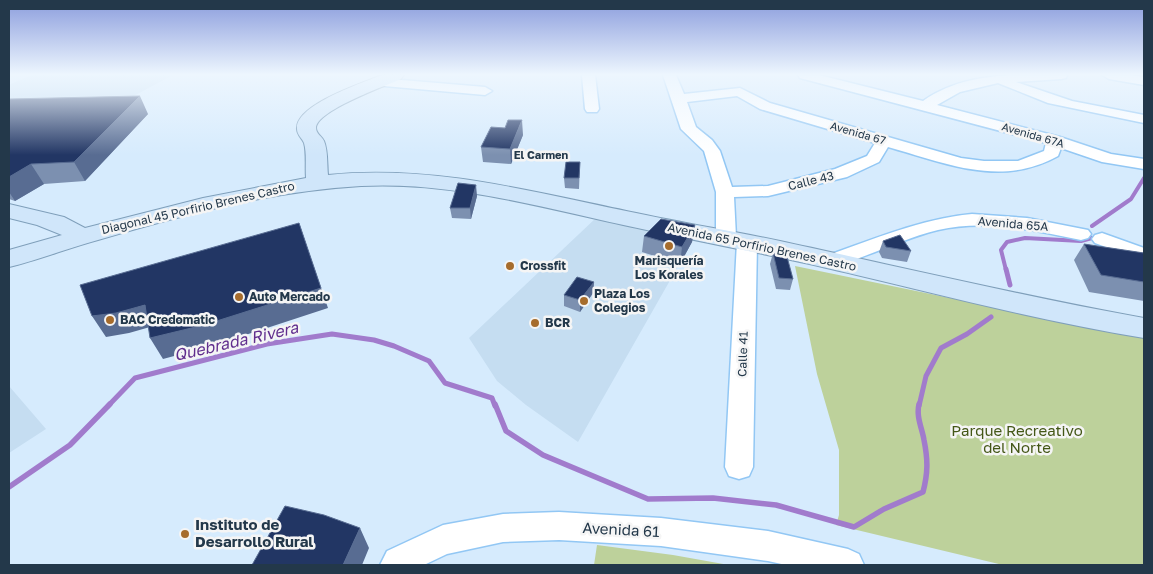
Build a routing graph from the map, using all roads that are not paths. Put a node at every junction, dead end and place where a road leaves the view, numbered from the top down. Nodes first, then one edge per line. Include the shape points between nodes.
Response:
1 (335, 102) edge
2 (591, 102) edge
3 (679, 102) edge
4 (756, 102) edge
5 (910, 102) edge
6 (931, 102) edge
7 (1059, 102) edge
8 (926, 106) junction
9 (592, 110) dead end
10 (1144, 119) edge
11 (884, 140) junction
12 (1054, 140) junction
13 (1108, 158) junction
14 (1144, 164) edge
15 (1144, 174) edge
16 (317, 182) junction
17 (725, 192) junction
18 (9, 211) edge
19 (70, 230) junction
20 (1081, 234) dead end
21 (1102, 239) dead end
22 (737, 240) junction
23 (1144, 255) edge
24 (9, 259) edge
25 (830, 261) junction
26 (1144, 328) edge
27 (739, 466) dead end
28 (397, 563) edge
29 (848, 565) edge

1 - 16 main road via 310,116 306,128 314,140
2 - 9 street
3 - 17 street, Calle 41 via 689,129 712,151
4 - 11 street, Avenida 67
5 - 8 street, Avenida 67A
6 - 8 street
7 - 10 street
8 - 12 street, Avenida 67A
11 - 12 street, Avenida 67 via 988,168 1037,163 1052,153
11 - 17 street, Calle 43 via 873,159 841,173 768,191
12 - 13 street, Avenida 67A
13 - 14 street, Avenida 67A
13 - 15 street
16 - 19 main road, Diagonal 45 Porfirio Brenes Castro
16 - 22 main road, Avenida 65 Porfirio Brenes Castro via 390,179 465,185
17 - 22 street, Calle 41
18 - 19 main road
19 - 24 main road, Diagonal 45 Porfirio Brenes Castro via 35,250
20 - 25 street, Avenida 65A via 1026,223 963,221 937,225
21 - 23 street
22 - 25 main road, Avenida 65 Porfirio Brenes Castro
22 - 27 street, Calle 41
25 - 26 main road, Avenida 65 Porfirio Brenes Castro
28 - 29 street, Avenida 61 via 442,540 503,528 559,526 661,532 768,546

